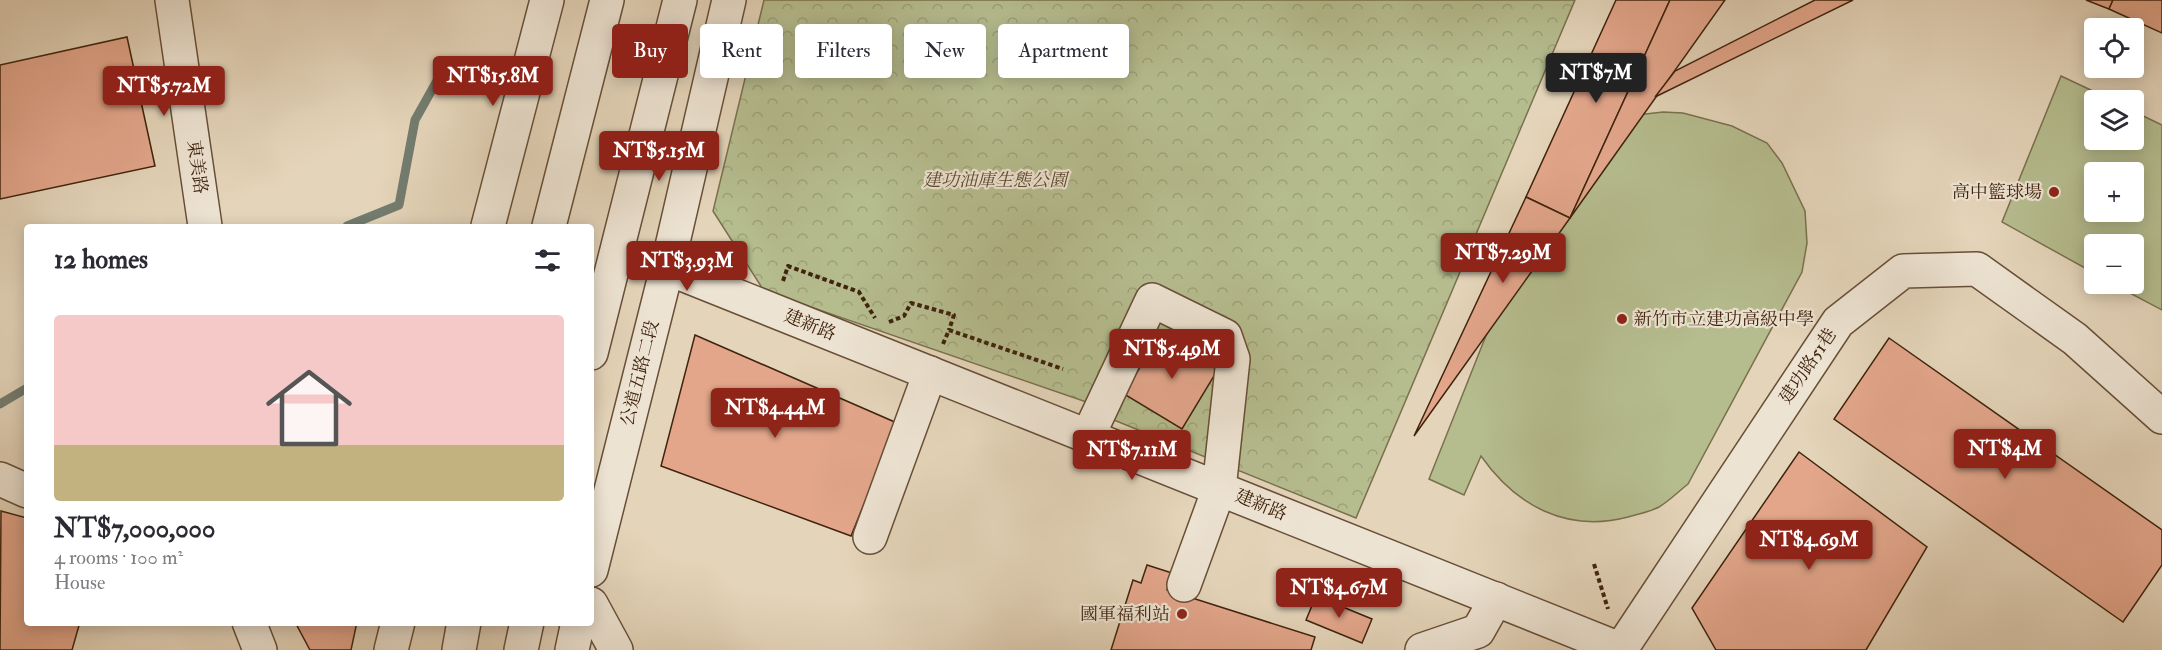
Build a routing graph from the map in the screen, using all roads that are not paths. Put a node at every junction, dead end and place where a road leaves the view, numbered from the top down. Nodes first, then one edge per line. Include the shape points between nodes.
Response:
1 (172, 0) edge
2 (547, 0) edge
3 (608, 0) edge
4 (680, 0) edge
5 (729, 0) edge
6 (206, 224) edge
7 (489, 224) edge
8 (550, 224) edge
9 (667, 268) junction
10 (594, 340) edge
11 (935, 362) junction
12 (2162, 417) edge
13 (1089, 436) junction
14 (0, 479) edge
15 (24, 489) edge
16 (1219, 489) junction
17 (870, 537) dead end
18 (594, 558) edge
19 (1184, 585) dead end
20 (1496, 599) junction
21 (594, 610) edge
22 (251, 626) edge
23 (397, 626) edge
24 (463, 626) edge
25 (526, 626) edge
26 (577, 626) edge
27 (260, 650) edge
28 (391, 650) edge
29 (459, 650) edge
30 (521, 650) edge
31 (572, 650) edge
32 (616, 650) edge
33 (1422, 650) edge
34 (1621, 650) edge

1 - 6 street, 東美路
2 - 7 street
3 - 8 street
4 - 10 street
5 - 9 street, 公道五路二段
9 - 11 street, 建新路
9 - 18 street, 公道五路二段
11 - 13 street, 建新路
11 - 17 street
12 - 34 street, 建功路51巷 via 2075,339 1977,269 1903,271 1838,322
13 - 16 street, 建新路
13 - 16 street via 1152,300 1225,336 1233,359
14 - 15 street
16 - 19 street
16 - 20 street, 建新路
20 - 33 street via 1478,631
20 - 34 street, 建新路
21 - 32 street
22 - 27 street
23 - 28 street
24 - 29 street
25 - 30 street
26 - 31 street

